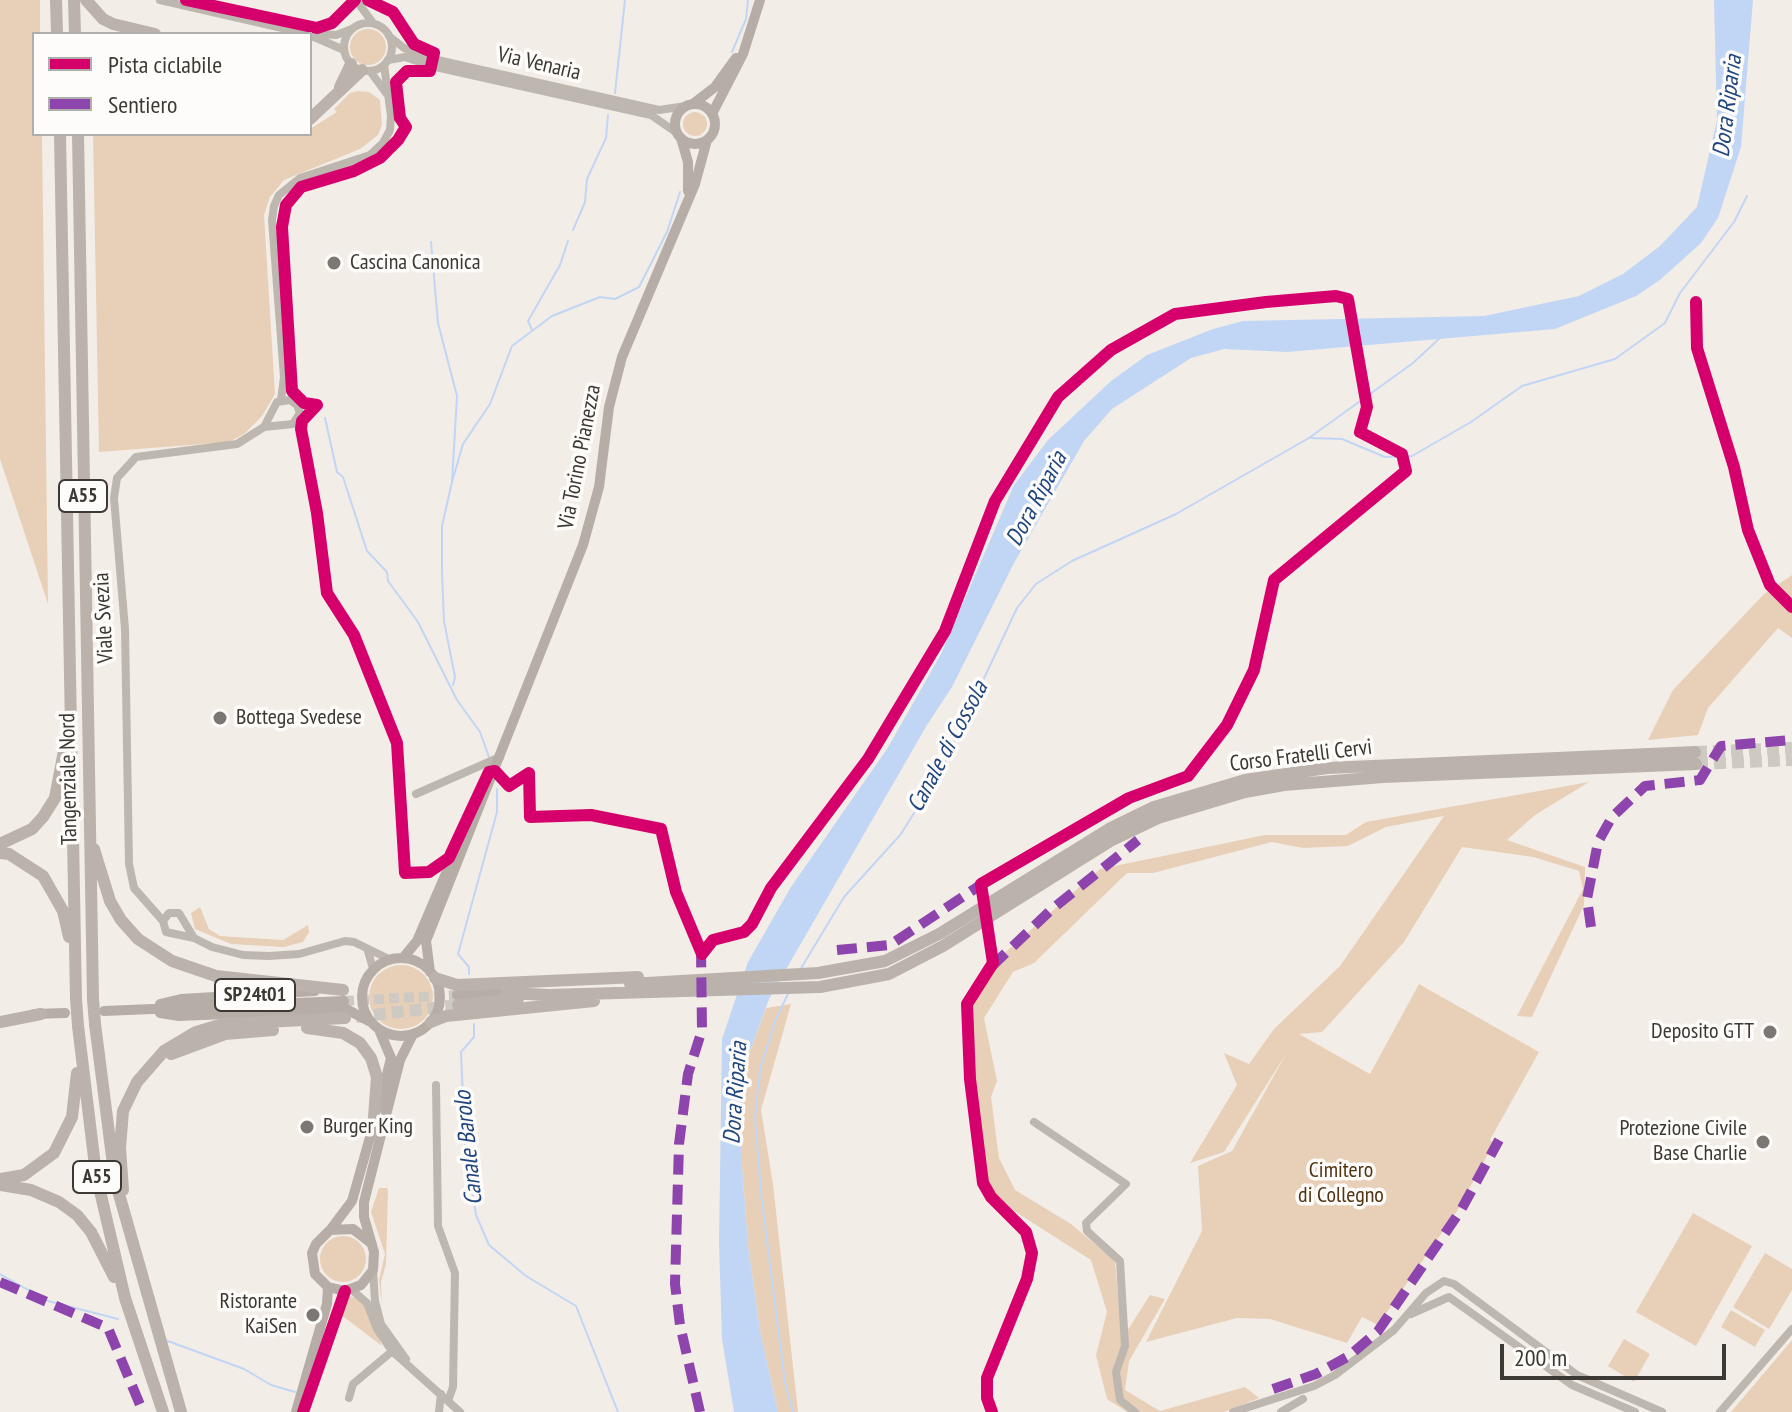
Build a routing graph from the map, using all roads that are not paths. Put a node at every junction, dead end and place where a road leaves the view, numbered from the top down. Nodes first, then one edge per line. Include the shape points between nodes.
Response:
1 (56, 0) edge
2 (74, 0) edge
3 (86, 0) edge
4 (160, 0) edge
5 (760, 0) edge
6 (358, 2) edge
7 (373, 23) junction
8 (355, 27) junction
9 (57, 32) edge
10 (75, 32) edge
11 (147, 32) edge
12 (298, 32) edge
13 (312, 34) edge
14 (312, 36) edge
15 (389, 36) junction
16 (747, 43) junction
17 (344, 50) junction
18 (386, 63) junction
19 (361, 68) junction
20 (387, 93) junction
21 (689, 105) junction
22 (712, 114) junction
23 (312, 117) edge
24 (60, 136) edge
25 (679, 136) junction
26 (78, 137) edge
27 (707, 140) junction
28 (687, 199) junction
29 (286, 400) junction
30 (273, 412) junction
31 (280, 425) junction
32 (264, 427) junction
33 (69, 709) junction
34 (501, 756) junction
35 (416, 794) dead end
36 (477, 813) junction
37 (91, 836) junction
38 (0, 844) edge
39 (0, 853) edge
40 (166, 917) junction
41 (185, 924) junction
42 (179, 934) junction
43 (194, 938) junction
44 (368, 951) junction
45 (403, 958) junction
46 (389, 959) junction
47 (75, 962) junction
48 (370, 973) junction
49 (433, 975) junction
50 (819, 980) junction
51 (668, 986) junction
52 (507, 993) junction
53 (344, 995) junction
54 (549, 995) junction
55 (458, 1000) joint
56 (139, 1010) junction
57 (104, 1011) dead end
58 (65, 1013) dead end
59 (41, 1014) joint
60 (1, 1017) edge
61 (345, 1018) tunnel mouth
62 (369, 1021) junction
63 (431, 1022) junction
64 (378, 1030) junction
65 (413, 1034) junction
66 (79, 1054) junction
67 (157, 1060) junction
68 (436, 1085) dead end
69 (1034, 1122) dead end
70 (373, 1130) junction
71 (0, 1182) edge
72 (123, 1213) junction
73 (330, 1230) junction
74 (371, 1243) junction
75 (373, 1270) junction
76 (328, 1287) junction
77 (348, 1290) junction
78 (125, 1298) junction
79 (1411, 1314) junction
80 (1792, 1329) edge
81 (394, 1349) junction
82 (349, 1398) dead end
83 (445, 1398) junction
84 (1276, 1398) junction
85 (1303, 1399) dead end
86 (1285, 1411) edge
87 (163, 1412) edge
88 (181, 1412) edge
89 (296, 1412) edge
90 (303, 1412) edge
91 (439, 1412) edge
92 (460, 1412) edge
93 (1135, 1412) edge
94 (1233, 1412) edge
95 (1635, 1412) edge
96 (1662, 1412) edge
97 (1720, 1412) edge

1 - 9 highway
2 - 10 highway
3 - 11 highway via 103,19
4 - 12 street
5 - 16 main road
6 - 7 street
6 - 8 street
7 - 8 street
7 - 15 street
8 - 13 street via 336,35
8 - 17 street
14 - 17 street
15 - 18 street via 392,49
15 - 21 street, Via Venaria via 433,59 659,110
16 - 21 main road via 715,87
16 - 22 main road
17 - 19 street
18 - 19 street
18 - 20 street
18 - 25 street, Via Venaria via 405,57 651,115
19 - 20 street
19 - 23 highway
20 - 29 street via 390,130 383,143 370,155 289,184 274,206
21 - 22 main road via 704,106
21 - 25 main road via 677,115
22 - 27 main road via 715,125
24 - 33 highway, Tangenziale Nord / A55
25 - 27 main road via 696,144
25 - 28 main road, Via Torino Pianezza via 688,162
26 - 37 highway, Tangenziale Nord / A55
27 - 28 main road, Via Torino Pianezza
28 - 34 main road, Via Torino Pianezza via 622,357 592,514
29 - 30 street
29 - 31 street via 297,405 299,418 289,426
30 - 31 street
30 - 32 street
31 - 32 street, Viale Svezia
32 - 40 street, Viale Svezia via 237,444 216,449 136,457 117,478 129,864 134,888
33 - 38 highway via 55,798 32,829
33 - 47 highway, Tangenziale Nord / A55
34 - 35 street
34 - 36 main road, Via Torino Pianezza
36 - 45 main road, Via Torino Pianezza via 417,941
36 - 49 main road, Via Torino Pianezza via 426,941
37 - 53 highway via 115,911 154,951 216,976
37 - 72 highway, Tangenziale Nord / A55, bridge via 95,1024 106,1131
39 - 47 highway via 28,864 53,888
40 - 41 street via 179,913
40 - 42 street via 166,932
41 - 42 street
41 - 43 street
42 - 43 street
43 - 44 street via 243,955 299,954 345,941
44 - 46 street
44 - 48 street
45 - 46 main road
45 - 49 main road via 419,962
46 - 48 main road
47 - 66 highway, Tangenziale Nord / A55, bridge
48 - 53 main road, SP24t01
48 - 62 main road via 362,996
49 - 51 highway via 457,985 600,977
49 - 63 main road via 440,1002
50 - 50 highway, Corso Fratelli Cervi via 873,978 917,961 1112,840 1206,801 1323,781 1632,767 1695,758 1327,768 1206,789 1109,829 913,948
50 - 51 highway, Corso Fratelli Cervi
51 - 52 highway
51 - 54 highway
51 - 63 highway
52 - 54 highway
52 - 55 main road
53 - 56 main road, SP24t01 via 181,999
54 - 55 highway
56 - 57 main road, SP24t01
56 - 62 main road, SP24t01 via 179,1016 346,1009
58 - 59 main road
59 - 60 highway
61 - 67 highway via 213,1026 174,1044
62 - 64 main road
63 - 65 main road
64 - 65 main road
64 - 70 main road via 391,1058
65 - 74 main road via 400,1060 369,1177 364,1217
66 - 71 highway via 72,1117 64,1138 40,1167
66 - 78 highway, Tangenziale Nord / A55 via 96,1174
67 - 70 highway via 225,1034 338,1031 360,1043 375,1068
67 - 72 highway via 137,1082 123,1111
68 - 83 street via 438,1226 455,1273 453,1387
69 - 93 street via 1126,1184 1086,1223 1087,1231 1120,1261 1125,1346 1116,1372 1120,1400
70 - 73 main road via 352,1201
71 - 78 highway via 31,1190 77,1215
72 - 88 highway, Tangenziale Nord / A55
73 - 74 main road via 353,1229
73 - 76 main road via 316,1244 312,1260 315,1274
74 - 75 main road
75 - 77 main road via 361,1285
75 - 81 street via 378,1315
76 - 77 main road
76 - 89 main road
77 - 81 street via 367,1303 377,1329
77 - 90 main road
78 - 87 highway, Tangenziale Nord / A55
79 - 84 street via 1335,1375
79 - 95 street via 1449,1297 1572,1385
79 - 96 street via 1440,1281 1451,1282 1577,1375
80 - 97 street
81 - 82 street via 353,1384
81 - 83 street
83 - 91 street
83 - 92 street
84 - 86 street
84 - 94 street
85 - 86 street

